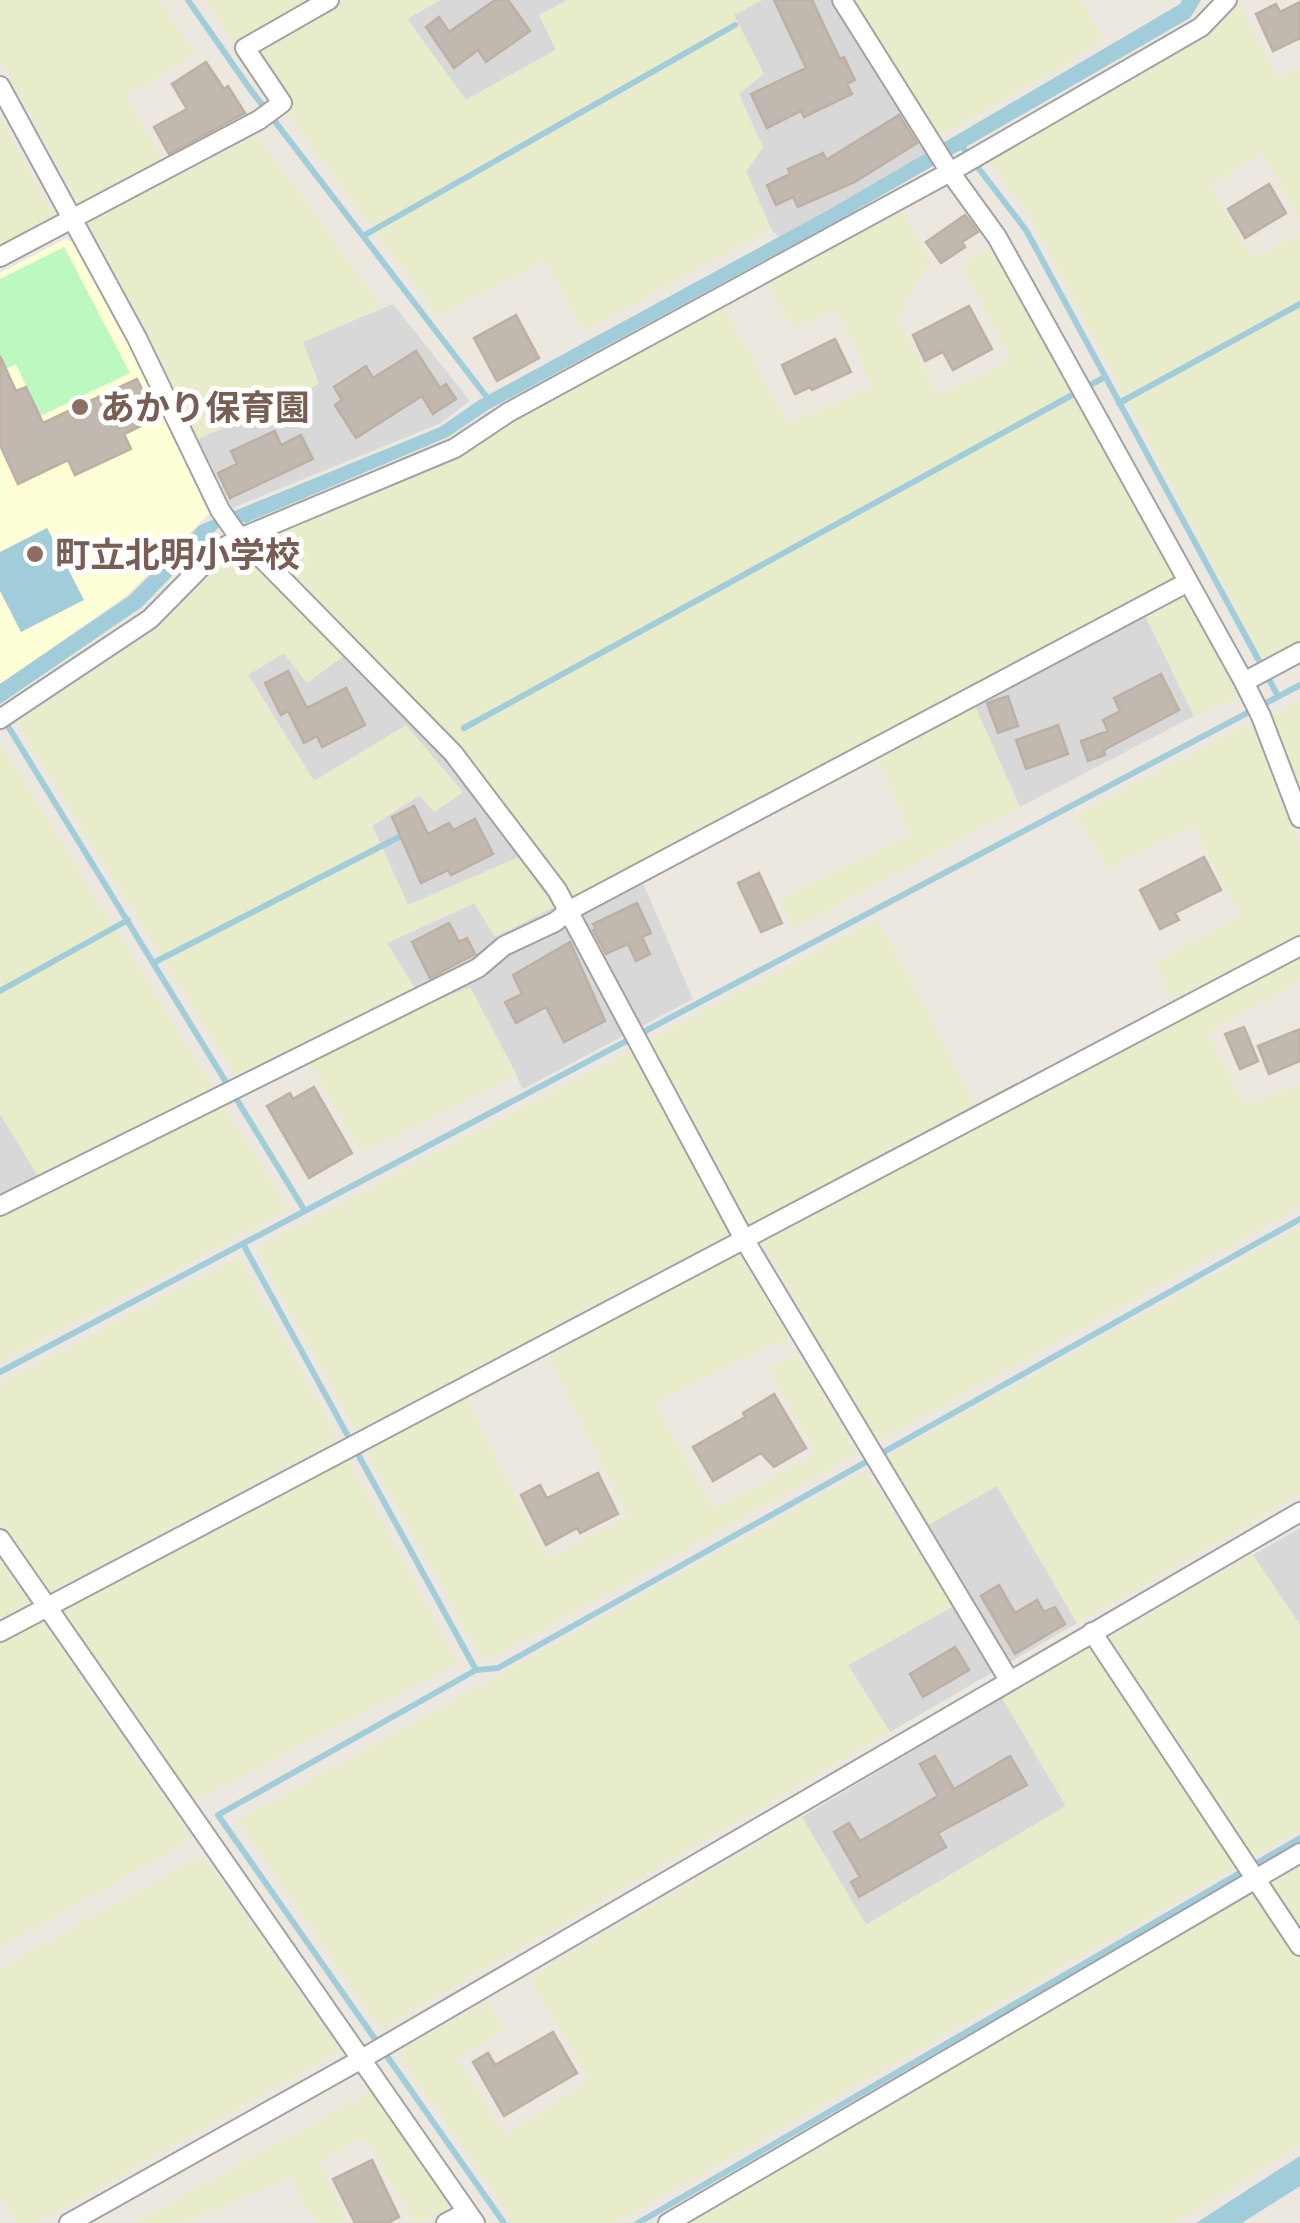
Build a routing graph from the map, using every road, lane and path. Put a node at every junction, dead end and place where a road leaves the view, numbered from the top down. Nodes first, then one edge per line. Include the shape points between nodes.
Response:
1 (329, 0) edge
2 (842, 0) edge
3 (1227, 0) edge
4 (0, 86) edge
5 (960, 163) junction
6 (73, 219) junction
7 (0, 257) edge
8 (237, 534) junction
9 (1188, 582) junction
10 (1300, 652) edge
11 (1257, 675) junction
12 (5, 716) edge
13 (1300, 818) edge
14 (570, 910) junction
15 (1300, 946) edge
16 (0, 1206) edge
17 (744, 1240) junction
18 (1300, 1512) edge
19 (0, 1539) edge
20 (46, 1608) junction
21 (0, 1632) edge
22 (1092, 1632) junction
23 (1009, 1680) junction
24 (1300, 1853) edge
25 (1250, 1871) junction
26 (1300, 1946) edge
27 (374, 2051) junction
28 (471, 2218) edge
29 (69, 2223) edge
30 (446, 2223) edge
31 (668, 2223) edge

1 - 6 street via 245,48 282,103
2 - 5 street via 934,146
3 - 5 street via 1201,26
4 - 6 street
5 - 8 street via 509,412 456,448
5 - 9 street
6 - 7 street
6 - 8 street
8 - 12 street via 150,619
8 - 14 street via 452,753
9 - 11 street
9 - 14 street
10 - 11 street
11 - 13 street via 1257,708
14 - 16 street via 478,968
14 - 17 street
15 - 17 street
17 - 20 street
17 - 23 street
18 - 22 street
19 - 20 street
20 - 21 street
20 - 27 street
22 - 23 street
22 - 25 street
23 - 27 street
24 - 25 street
25 - 26 street
25 - 31 street
27 - 28 street
27 - 29 street
28 - 30 street

